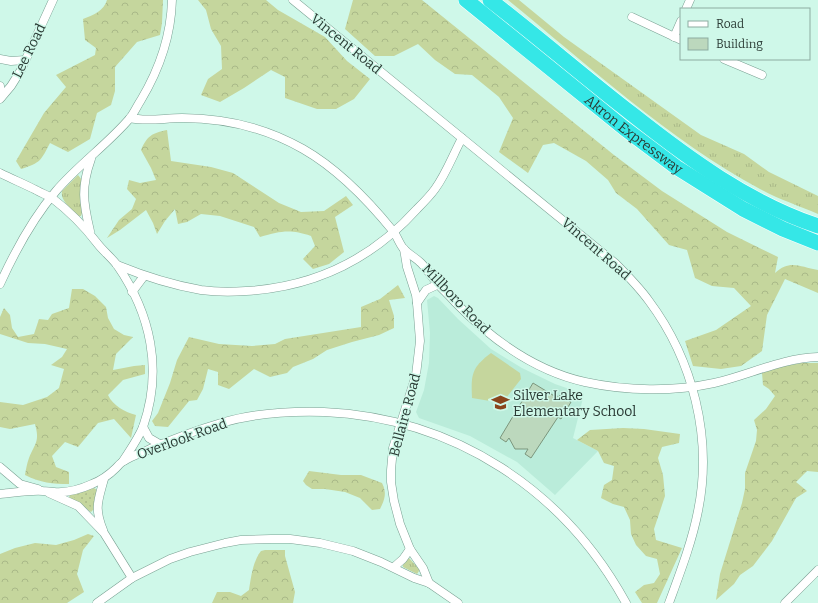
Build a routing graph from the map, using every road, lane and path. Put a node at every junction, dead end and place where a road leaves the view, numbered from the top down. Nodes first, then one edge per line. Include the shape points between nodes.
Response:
1 (53, 0) edge
2 (172, 0) edge
3 (293, 0) edge
4 (466, 0) edge
5 (490, 0) edge
6 (632, 17) dead end
7 (680, 27) edge
8 (678, 39) edge
9 (0, 59) edge
10 (25, 60) junction
11 (726, 60) edge
12 (762, 75) dead end
13 (0, 86) edge
14 (0, 98) edge
15 (130, 118) junction
16 (462, 138) junction
17 (93, 154) junction
18 (0, 173) edge
19 (51, 197) junction
20 (818, 226) edge
21 (90, 232) junction
22 (394, 233) junction
23 (818, 243) edge
24 (404, 249) junction
25 (117, 265) junction
26 (144, 276) junction
27 (0, 284) edge
28 (438, 284) junction
29 (132, 292) junction
30 (417, 303) junction
31 (818, 358) edge
32 (692, 386) junction
33 (401, 424) junction
34 (143, 427) junction
35 (161, 445) junction
36 (122, 461) junction
37 (0, 467) edge
38 (104, 479) junction
39 (43, 490) junction
40 (0, 494) edge
41 (104, 533) junction
42 (410, 549) junction
43 (394, 567) junction
44 (818, 570) edge
45 (132, 578) junction
46 (429, 583) junction
47 (97, 603) edge
48 (458, 603) edge
49 (626, 603) edge
50 (669, 603) edge
51 (785, 603) edge

1 - 10 street, Lee Road
2 - 15 street via 168,35 162,56 154,76
3 - 16 street, Vincent Road
4 - 23 highway, Akron Expressway via 676,167 750,212
5 - 20 highway, Akron Expressway via 668,143 715,176 756,199
6 - 8 street
7 - 8 street
9 - 10 street
10 - 14 street, Lee Road via 11,86
11 - 12 street
13 - 14 street
15 - 17 street
15 - 22 street, Millboro Road via 219,120 277,136 311,154 337,173 365,199
16 - 22 street via 436,188
16 - 32 street, Vincent Road via 632,279 661,318 674,341
17 - 19 street
17 - 21 street via 86,172 84,187 84,207
18 - 19 street
19 - 21 street
19 - 27 street via 26,231
21 - 25 street
22 - 24 street, Millboro Road
22 - 26 street via 374,248 336,269 279,288 212,291
24 - 28 street, Millboro Road via 422,263
24 - 30 street, Bellaire Road
25 - 26 street
25 - 29 street
26 - 29 street
28 - 30 street via 426,290
28 - 32 street, Millboro Road via 492,336 524,358 548,370 584,382 618,387 667,389
29 - 34 street via 145,320 152,355 150,401
30 - 33 street, Bellaire Road via 419,353 415,380
31 - 32 street, Millboro Road via 779,363 714,383
32 - 50 street, Vincent Road via 700,422 702,482 695,527
33 - 35 street, Overlook Road via 338,413 266,414 222,422
33 - 42 street, Bellaire Road via 394,448 391,482 397,515
33 - 49 street, Overlook Road via 465,447 530,487 580,534 606,568
34 - 35 street via 149,438
34 - 36 street
35 - 36 street, Overlook Road
36 - 38 street, Overlook Road
37 - 39 street via 20,484
38 - 39 street, Overlook Road via 62,492
38 - 41 street via 97,516
39 - 40 street
39 - 41 street via 78,506
41 - 45 street
42 - 43 street
42 - 46 street, Bellaire Road via 423,568
43 - 45 street via 353,551 320,543 290,539 256,539 225,543 190,552
43 - 46 street
44 - 51 street
45 - 47 street
46 - 48 street

